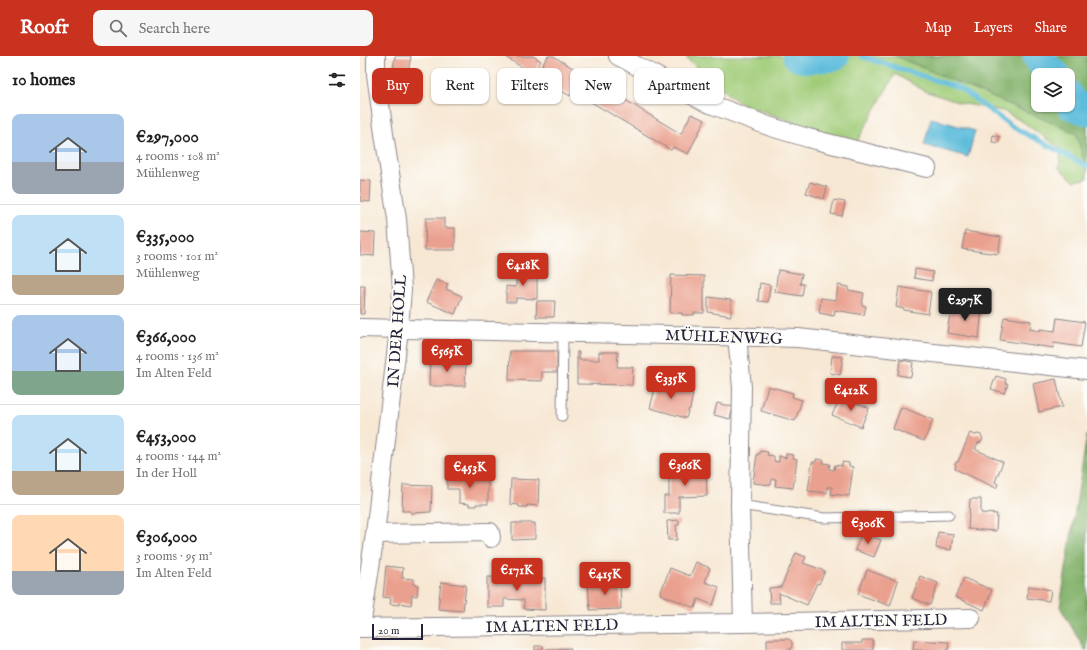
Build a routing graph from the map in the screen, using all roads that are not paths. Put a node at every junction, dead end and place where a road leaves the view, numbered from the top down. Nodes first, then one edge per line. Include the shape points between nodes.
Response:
1 (376, 56) edge
2 (618, 56) edge
3 (927, 168) dead end
4 (360, 328) edge
5 (399, 329) junction
6 (563, 332) junction
7 (737, 336) junction
8 (1087, 370) edge
9 (562, 416) dead end
10 (740, 505) junction
11 (949, 514) dead end
12 (375, 534) junction
13 (491, 538) dead end
14 (971, 618) dead end
15 (743, 623) junction
16 (361, 628) edge

1 - 5 street, IN DER HOLL via 376,74 397,219 402,289
2 - 3 street via 705,102 756,121 808,138
4 - 5 street, MÜHLENWEG
5 - 6 street, MÜHLENWEG
5 - 12 street, IN DER HOLL
6 - 7 street, MÜHLENWEG
6 - 9 lane
7 - 8 street, MÜHLENWEG via 798,338
7 - 10 street via 742,387
10 - 11 lane via 824,518
10 - 15 street
12 - 13 street via 490,532
12 - 16 street, IN DER HOLL
14 - 15 street, IM ALTEN FELD
15 - 16 street, IM ALTEN FELD

